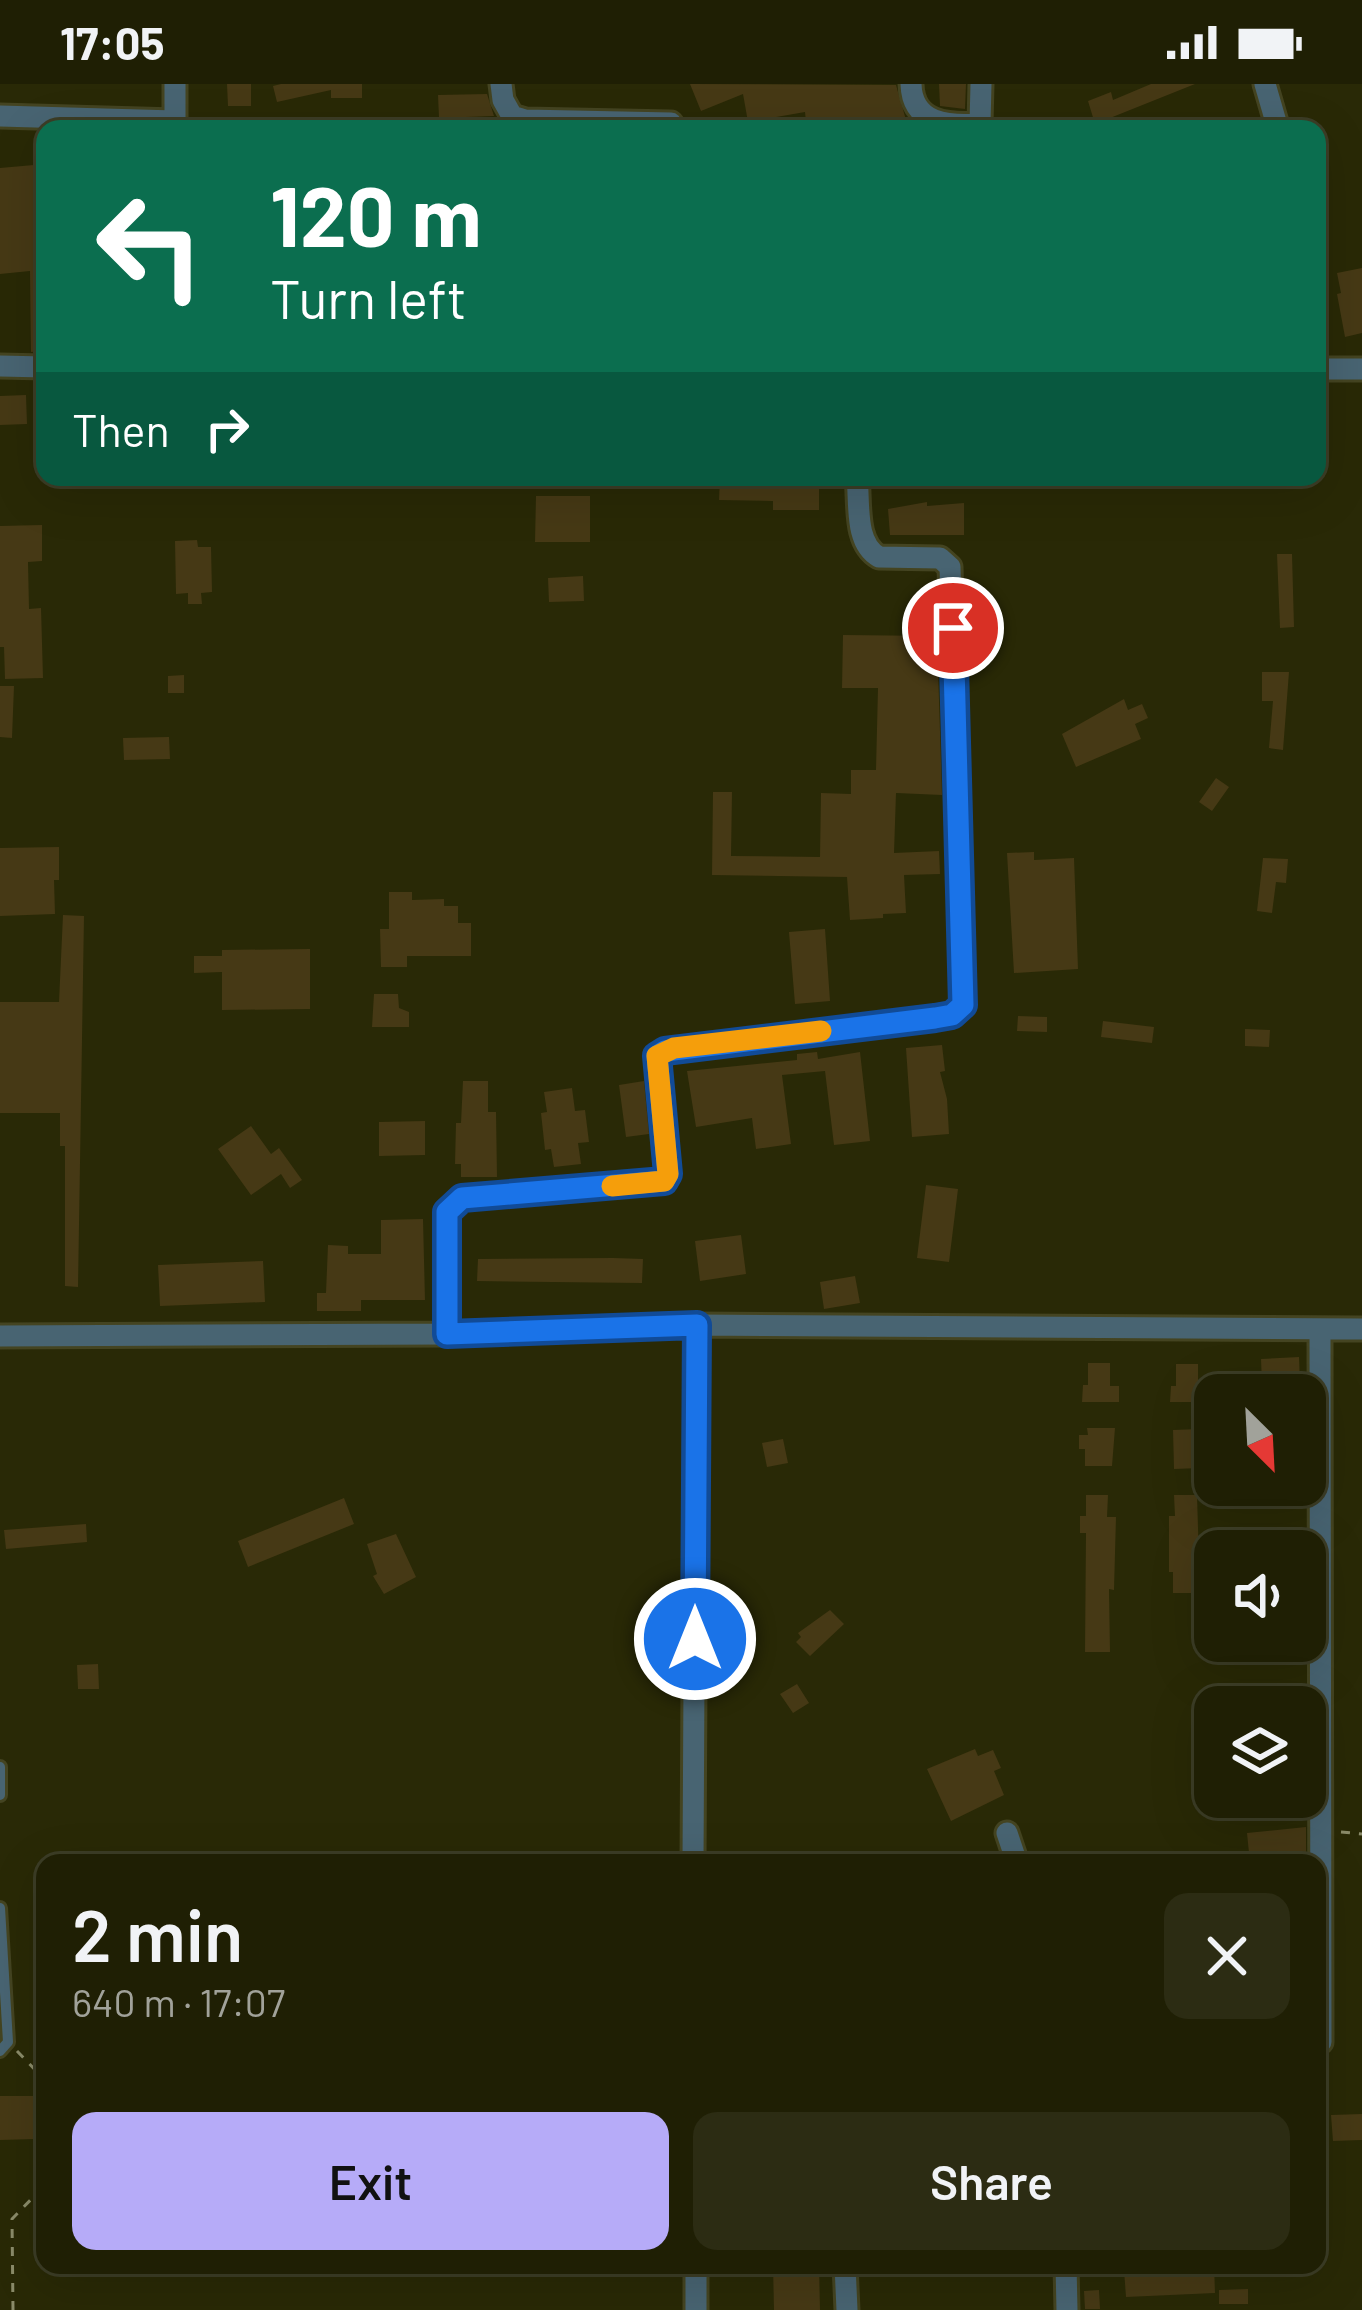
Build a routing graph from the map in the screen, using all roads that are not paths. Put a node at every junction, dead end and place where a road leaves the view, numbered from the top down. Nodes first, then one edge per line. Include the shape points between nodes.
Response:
1 (175, 84) edge
2 (501, 84) edge
3 (911, 84) edge
4 (981, 84) edge
5 (1265, 84) edge
6 (0, 116) edge
7 (78, 120) edge
8 (175, 120) edge
9 (525, 120) edge
10 (936, 120) edge
11 (980, 120) edge
12 (1275, 120) edge
13 (0, 367) edge
14 (36, 367) edge
15 (1326, 369) edge
16 (1362, 369) edge
17 (858, 486) edge
18 (697, 1325) junction
19 (1362, 1329) edge
20 (1320, 1330) junction
21 (447, 1334) junction
22 (0, 1336) edge
23 (0, 1767) edge
24 (0, 1795) edge
25 (1007, 1833) dead end
26 (693, 1854) edge
27 (1014, 1854) edge
28 (1321, 1854) edge
29 (0, 1908) edge
30 (4, 2046) edge
31 (696, 2274) edge
32 (845, 2274) edge
33 (1066, 2274) edge
34 (696, 2310) edge
35 (847, 2310) edge
36 (1067, 2310) edge

1 - 8 street
2 - 9 street via 512,116
3 - 10 street via 917,109
4 - 11 street
5 - 12 street
6 - 7 street
13 - 14 street
15 - 16 street
17 - 21 street via 870,553 940,558 950,567 963,1005 935,1018 657,1056 664,1181 454,1203 447,1212
18 - 20 street
18 - 21 street
18 - 26 street
19 - 20 street
20 - 28 street
21 - 22 street
23 - 24 lane
25 - 27 street
29 - 30 lane
31 - 34 street
32 - 35 street
33 - 36 street

